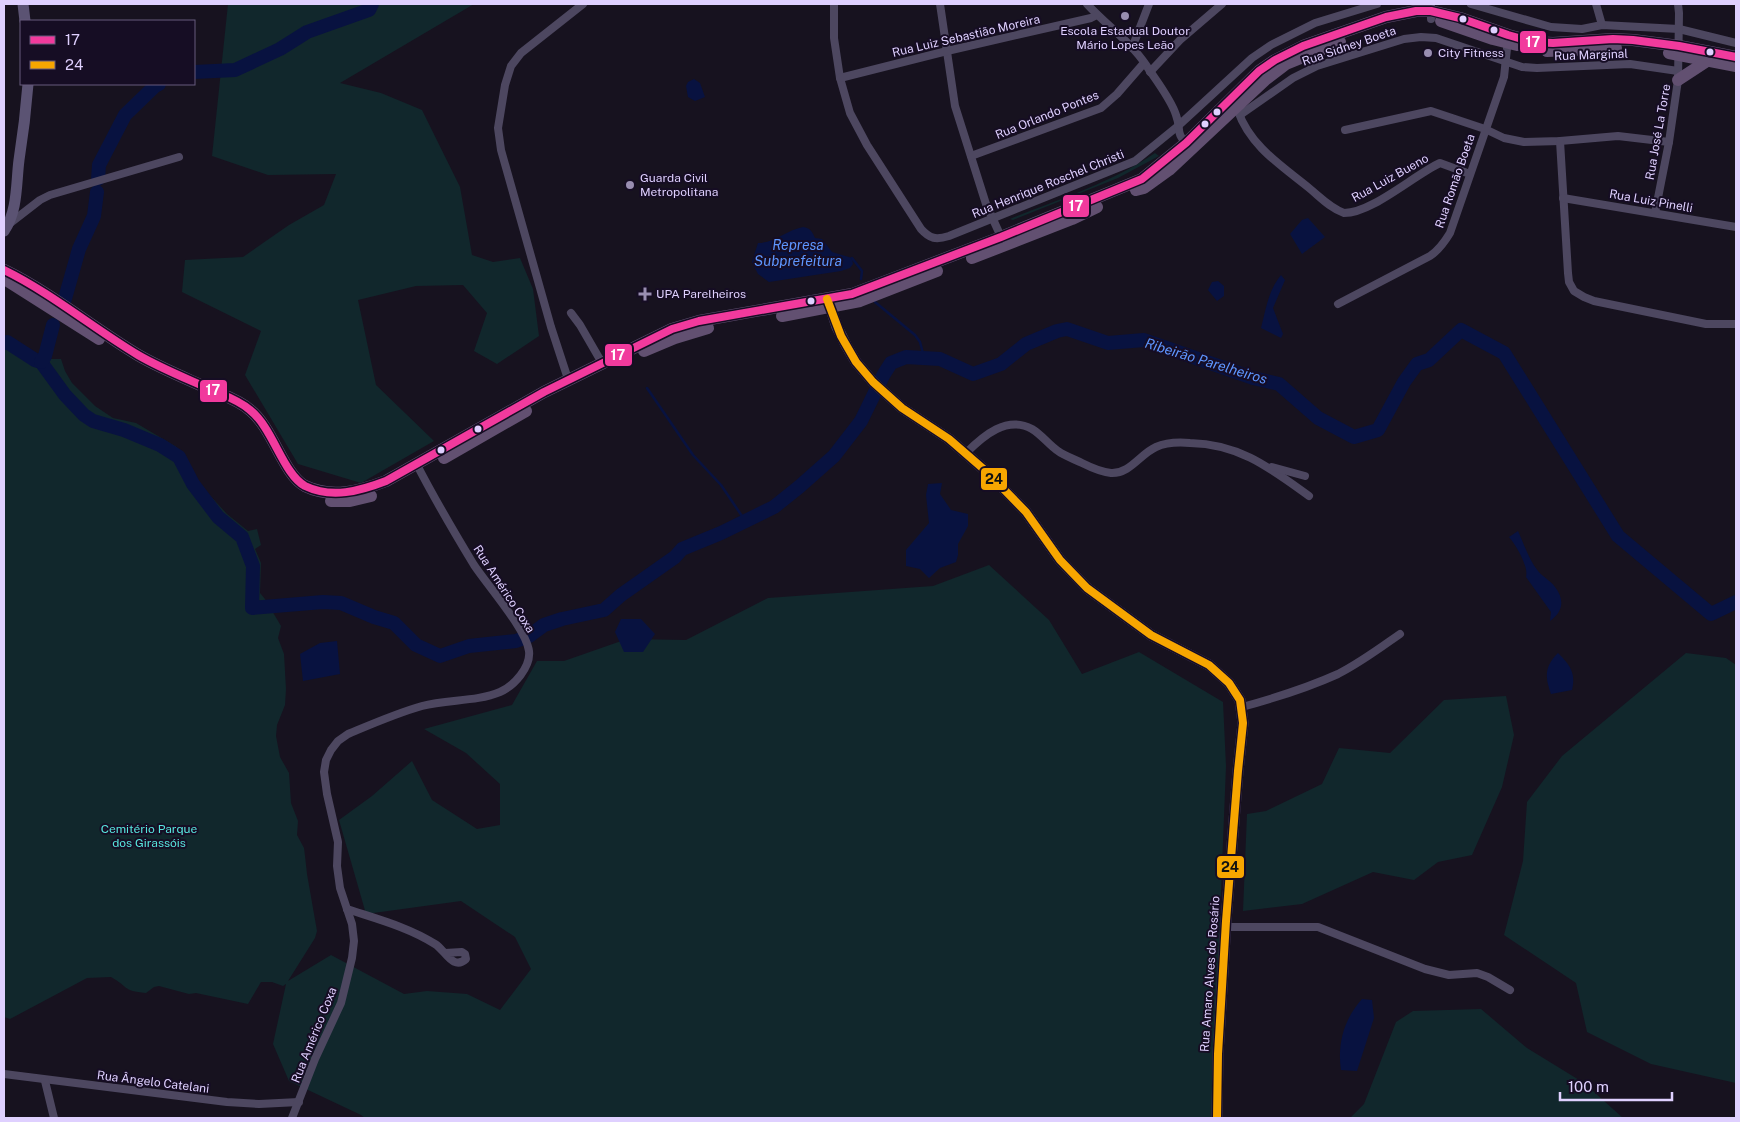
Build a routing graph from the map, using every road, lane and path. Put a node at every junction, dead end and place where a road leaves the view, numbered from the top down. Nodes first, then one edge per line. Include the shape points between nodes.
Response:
1 (23, 4) edge
2 (583, 4) edge
3 (834, 4) edge
4 (940, 4) edge
5 (1087, 4) edge
6 (1149, 4) edge
7 (1222, 4) edge
8 (1377, 4) edge
9 (1470, 4) edge
10 (1596, 4) edge
11 (1678, 4) edge
12 (1416, 11) edge
13 (1431, 11) edge
14 (1097, 15) junction
15 (25, 20) edge
16 (1602, 25) junction
17 (1679, 29) junction
18 (1508, 39) junction
19 (1736, 43) edge
20 (1132, 48) junction
21 (1679, 50) junction
22 (947, 51) junction
23 (1736, 57) edge
24 (1252, 58) junction
25 (1505, 60) junction
26 (1708, 61) junction
27 (1144, 63) junction
28 (1736, 66) edge
29 (1150, 72) junction
30 (1262, 75) junction
31 (1678, 76) junction
32 (840, 78) junction
33 (28, 85) edge
34 (1232, 108) junction
35 (1178, 126) junction
36 (1485, 129) junction
37 (1346, 130) dead end
38 (1560, 141) junction
39 (1669, 142) junction
40 (1188, 146) junction
41 (971, 156) junction
42 (179, 157) dead end
43 (1470, 174) junction
44 (1563, 198) junction
45 (1655, 213) junction
46 (992, 219) junction
47 (6, 227) edge
48 (1736, 227) edge
49 (1003, 241) junction
50 (4, 270) edge
51 (4, 279) edge
52 (829, 303) junction
53 (1338, 304) dead end
54 (570, 313) dead end
55 (1736, 324) edge
56 (602, 364) junction
57 (568, 379) junction
58 (545, 395) junction
59 (966, 453) junction
60 (1265, 465) junction
61 (418, 467) junction
62 (1305, 476) dead end
63 (1309, 496) dead end
64 (1400, 634) dead end
65 (1242, 707) junction
66 (348, 909) junction
67 (1226, 927) junction
68 (445, 953) dead end
69 (1510, 990) dead end
70 (4, 1074) edge
71 (45, 1080) junction
72 (299, 1102) junction
73 (54, 1118) edge
74 (292, 1118) edge
75 (1217, 1118) edge

1 - 15 street
2 - 57 street via 510,66 498,128 501,150 548,319
3 - 32 street via 834,38
4 - 22 street
5 - 14 street
6 - 20 street
7 - 29 street via 1180,40
8 - 24 street, Rua Henrique Roschel Christi via 1315,24
9 - 16 street via 1551,27 1575,29
10 - 16 street
11 - 17 street, Rua José La Torre
12 - 13 main road
12 - 30 main road
13 - 18 main road
14 - 20 street
14 - 22 street, Rua Luiz Sebastião Moreira
16 - 17 street
17 - 19 street
17 - 21 street, Rua José La Torre
18 - 21 main road via 1553,43 1633,40
18 - 25 street, Rua Romão Boeta
20 - 27 street
21 - 23 main road
21 - 26 main road
21 - 31 street, Rua José La Torre
22 - 32 street, Rua Luiz Sebastião Moreira
22 - 41 street via 956,106
24 - 30 street
24 - 35 street, Rua Henrique Roschel Christi
25 - 31 street, Rua Marginal via 1522,67 1537,68 1630,64
25 - 34 street, Rua Sidney Boeta via 1436,38 1404,39 1317,66
25 - 36 street, Rua Romão Boeta via 1504,77
26 - 28 main road
26 - 31 main road
27 - 29 street
27 - 41 street, Rua Orlando Pontes via 1100,108
29 - 35 street via 1177,115
30 - 34 main road
31 - 39 street, Rua José La Torre
32 - 46 street, Rua Henrique Roschel Christi via 850,113 867,146 927,235 934,239 949,236
33 - 47 street via 16,190
34 - 40 main road
34 - 43 street, Rua Luiz Bueno via 1276,162 1322,200 1344,213 1360,210 1440,164
35 - 40 street via 1179,134
35 - 46 street, Rua Henrique Roschel Christi via 1146,154 1122,167
36 - 37 street via 1431,111
36 - 38 street via 1504,138 1524,142
36 - 43 street, Rua Romão Boeta
38 - 39 street via 1618,136
38 - 44 street
39 - 45 street, Rua José La Torre
40 - 49 main road via 1169,170 1144,188 1072,219
41 - 46 street
42 - 47 street via 50,195
43 - 53 street, Rua Romão Boeta via 1450,234 1439,250
44 - 45 street, Rua Luiz Pinelli
44 - 55 street via 1569,282 1574,291 1604,303 1706,324
45 - 48 street, Rua Luiz Pinelli
46 - 49 street
49 - 52 main road via 878,294
50 - 61 main road via 139,356 241,402 263,424 290,471 306,486 335,493 349,492 369,488
51 - 61 main road via 130,358 242,412 289,480 302,492 334,502 350,501 386,490
52 - 56 main road via 684,325
52 - 58 main road via 700,329
52 - 59 street, Rua Amaro Alves do Rosário via 851,354 873,382 893,401
54 - 56 street
56 - 57 main road
57 - 58 main road
58 - 61 main road
59 - 60 street via 998,428 1020,424 1032,429 1058,451 1108,473 1122,472 1147,451 1178,442 1228,448
59 - 65 street, Rua Amaro Alves do Rosário via 1026,512 1060,560 1088,588 1145,631 1214,669 1233,688
60 - 62 street
60 - 63 street
61 - 66 street, Rua Américo Coxa via 475,566 522,633 529,652 528,663 512,685 500,692 422,706 348,734 331,750 326,760 325,782 338,842 340,888
64 - 65 street via 1339,673 1284,695
65 - 67 street, Rua Amaro Alves do Rosário via 1243,734
66 - 68 street via 416,934
66 - 72 street, Rua Américo Coxa via 354,941 341,1003
67 - 69 street via 1318,926 1426,970 1449,975 1477,973
67 - 75 street, Rua Amaro Alves do Rosário
70 - 71 street, Rua Ângelo Catelani
71 - 72 street, Rua Ângelo Catelani via 227,1102
71 - 73 street
72 - 74 street, Rua Américo Coxa

